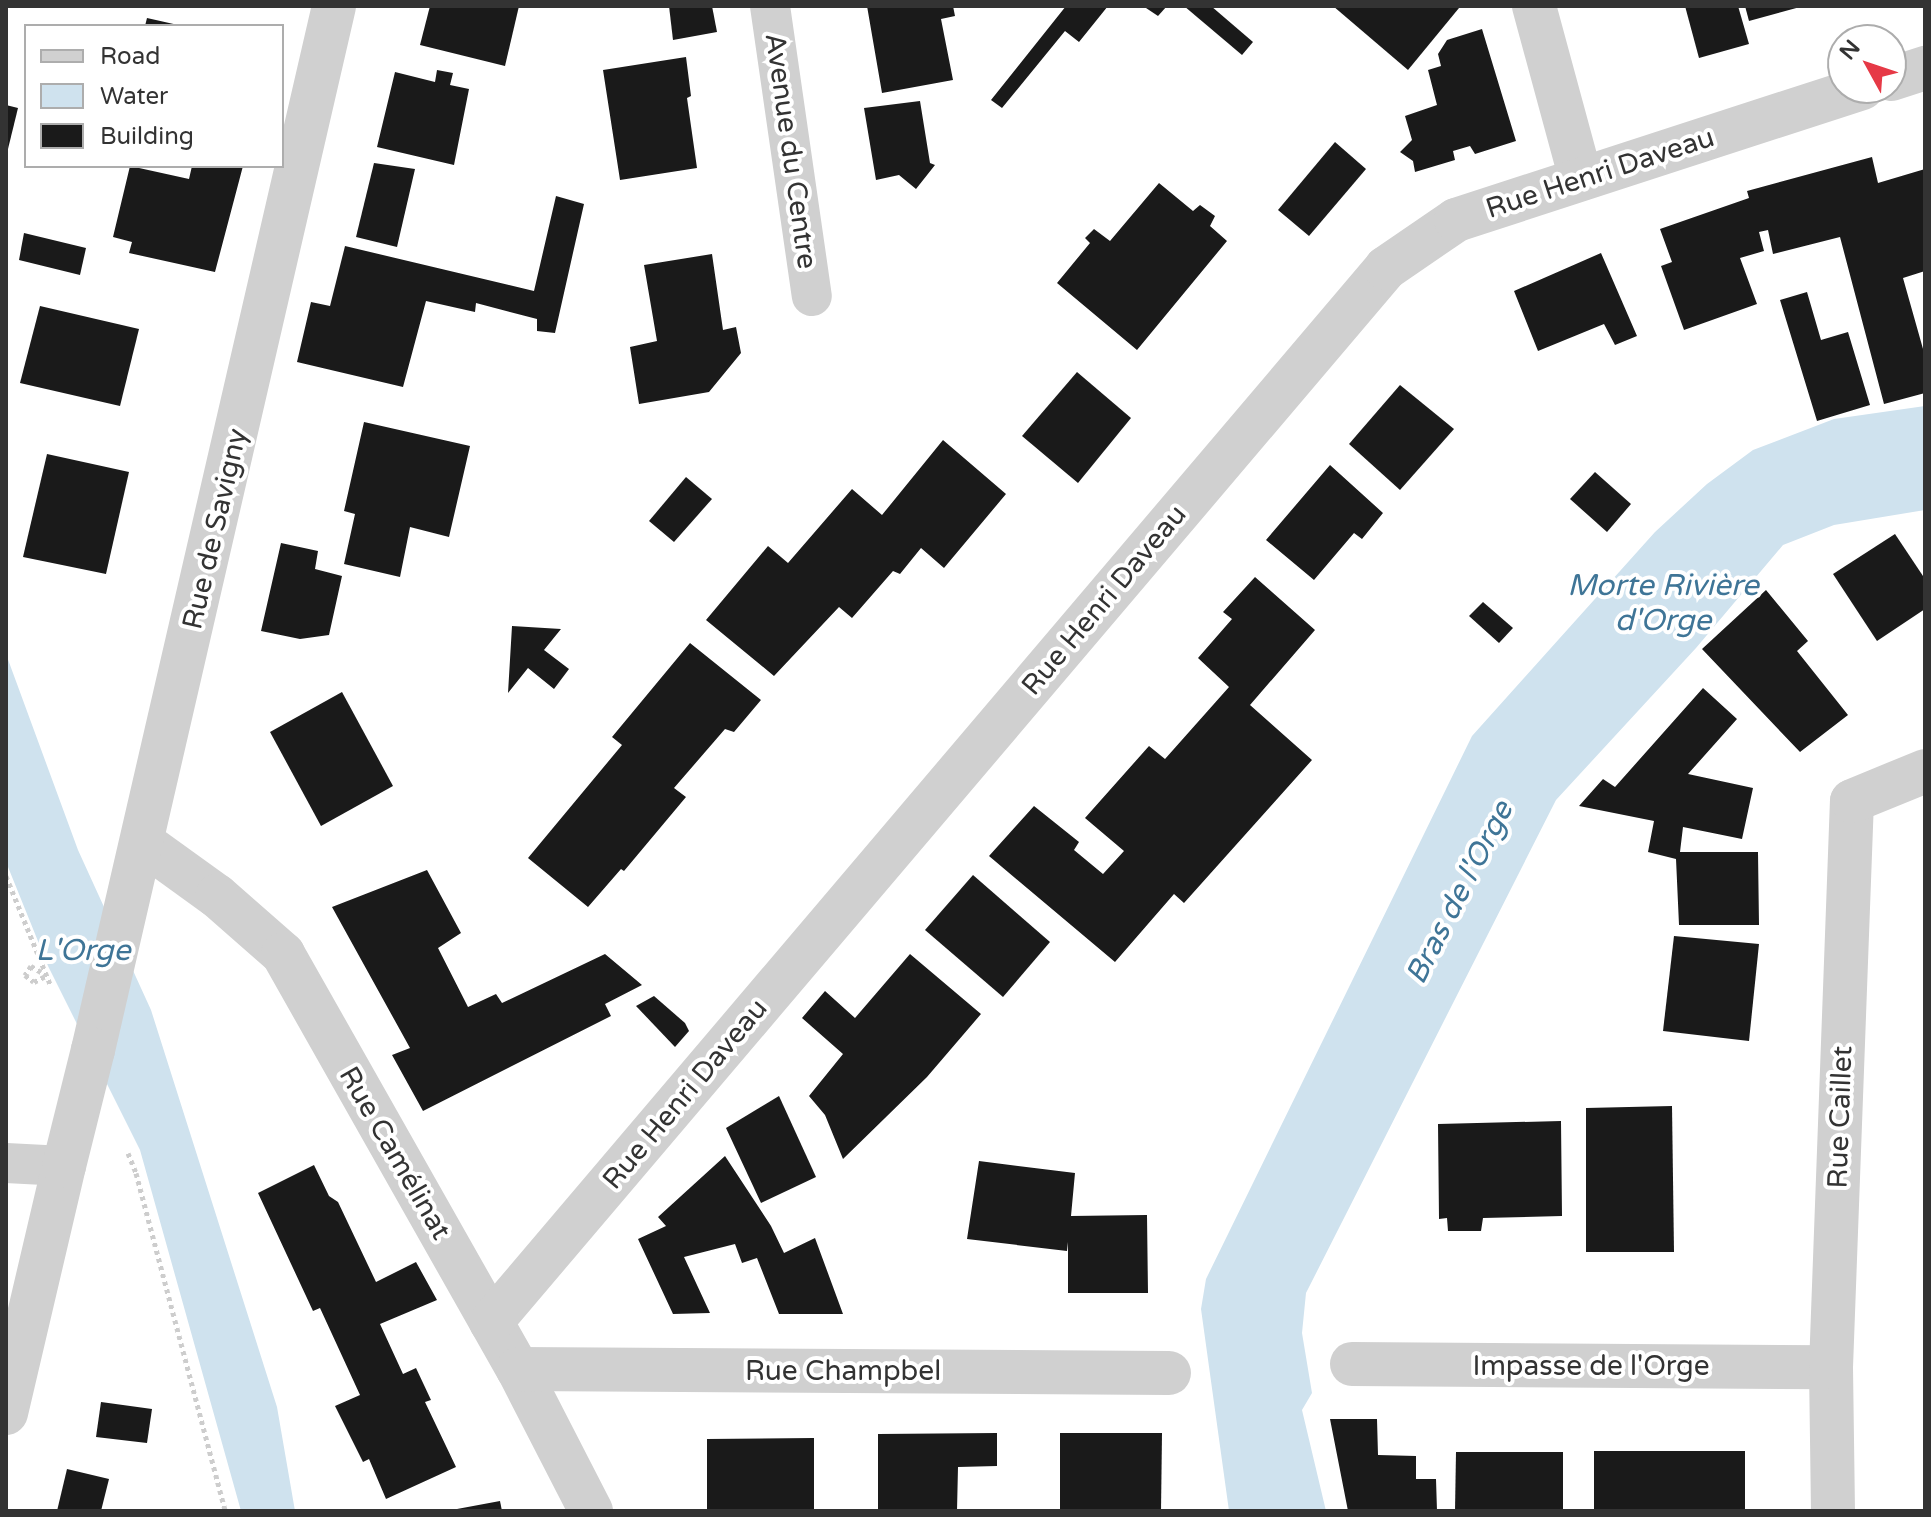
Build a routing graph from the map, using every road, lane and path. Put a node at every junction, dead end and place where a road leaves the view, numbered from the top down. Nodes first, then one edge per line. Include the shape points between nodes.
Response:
1 (334, 6) edge
2 (770, 6) edge
3 (1534, 6) edge
4 (1827, 99) edge
5 (1581, 179) junction
6 (812, 296) dead end
7 (1925, 771) edge
8 (142, 842) junction
9 (6, 876) edge
10 (51, 987) dead end
11 (123, 1144) dead end
12 (6, 1163) edge
13 (64, 1166) junction
14 (491, 1322) junction
15 (1352, 1364) dead end
16 (1831, 1367) junction
17 (518, 1369) junction
18 (1169, 1373) dead end
19 (6, 1413) edge
20 (225, 1511) edge
21 (591, 1511) edge
22 (1833, 1511) edge

1 - 8 street, Rue de Savigny
2 - 6 lane, Avenue du Centre
3 - 5 street
4 - 5 street, Rue Henri Daveau
5 - 14 street, Rue Henri Daveau via 1456,220 1386,268
7 - 16 street, Rue Caillet via 1852,801
8 - 13 street, Rue de Savigny, bridge
8 - 14 street, Rue Camélinat via 217,896 283,954
9 - 10 path
11 - 20 path via 136,1173
12 - 13 lane
13 - 19 street, Rue de Savigny
14 - 17 street, Rue Camélinat
15 - 16 street, Impasse de l'Orge
16 - 22 street, Rue Caillet
17 - 18 street, Rue Champbel
17 - 21 street, Rue Camélinat

